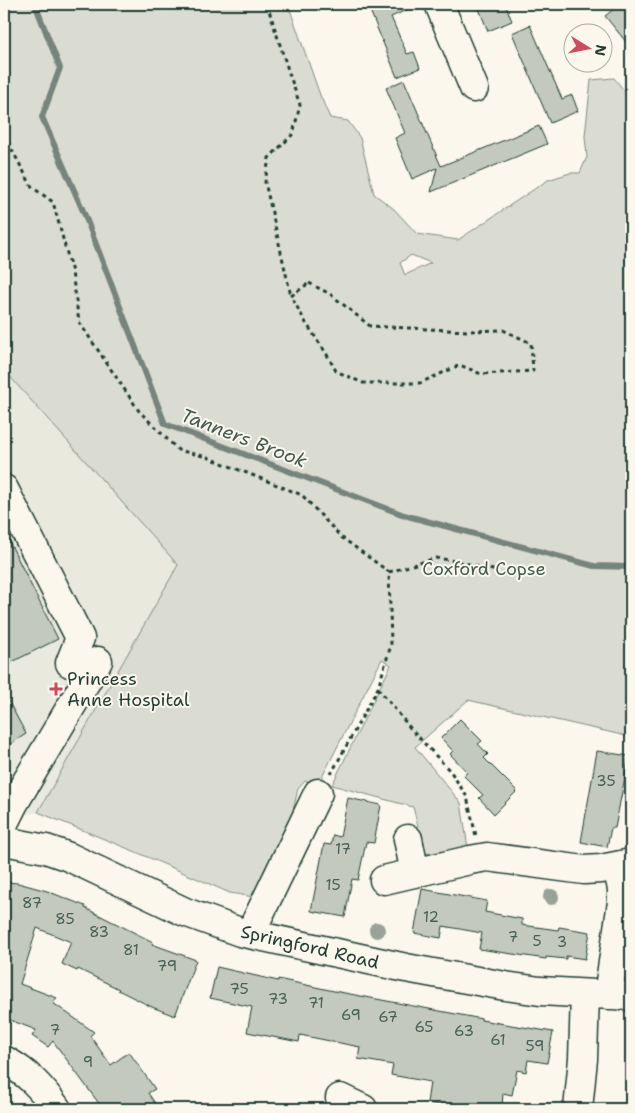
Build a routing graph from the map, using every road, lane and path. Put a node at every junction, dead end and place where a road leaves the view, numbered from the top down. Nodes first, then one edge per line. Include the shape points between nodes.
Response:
1 (267, 4) edge
2 (439, 4) edge
3 (474, 88) dead end
4 (4, 136) edge
5 (292, 296) junction
6 (4, 489) edge
7 (497, 571) dead end
8 (389, 572) junction
9 (98, 661) dead end
10 (70, 663) dead end
11 (378, 688) junction
12 (318, 793) joint
13 (4, 823) edge
14 (408, 839) dead end
15 (4, 841) edge
16 (480, 858) junction
17 (624, 864) edge
18 (415, 873) junction
19 (384, 880) dead end
20 (250, 934) junction
21 (608, 995) edge
22 (4, 1060) edge
23 (57, 1109) edge
24 (578, 1109) edge

1 - 5 path via 300,104 293,134 269,158 265,182
2 - 3 street
4 - 8 path via 32,187 53,202 72,272 79,322 139,411 178,450 207,456 302,495 341,537
5 - 5 path via 336,371 363,383 420,382 460,365 481,374 533,371 531,343 503,330 370,326 330,294 309,283
6 - 10 street via 80,638
7 - 8 path via 436,558
8 - 11 path via 391,645
9 - 13 street
11 - 12 path
11 - 16 path via 451,772 467,797
12 - 20 street
14 - 18 street
15 - 20 street, Springford Road via 69,857 184,912
16 - 17 street via 501,858 566,869 601,869
16 - 18 street
17 - 21 street via 622,902
18 - 19 street
20 - 21 street, Springford Road via 496,985
21 - 24 street via 583,1059
22 - 23 street via 34,1080

